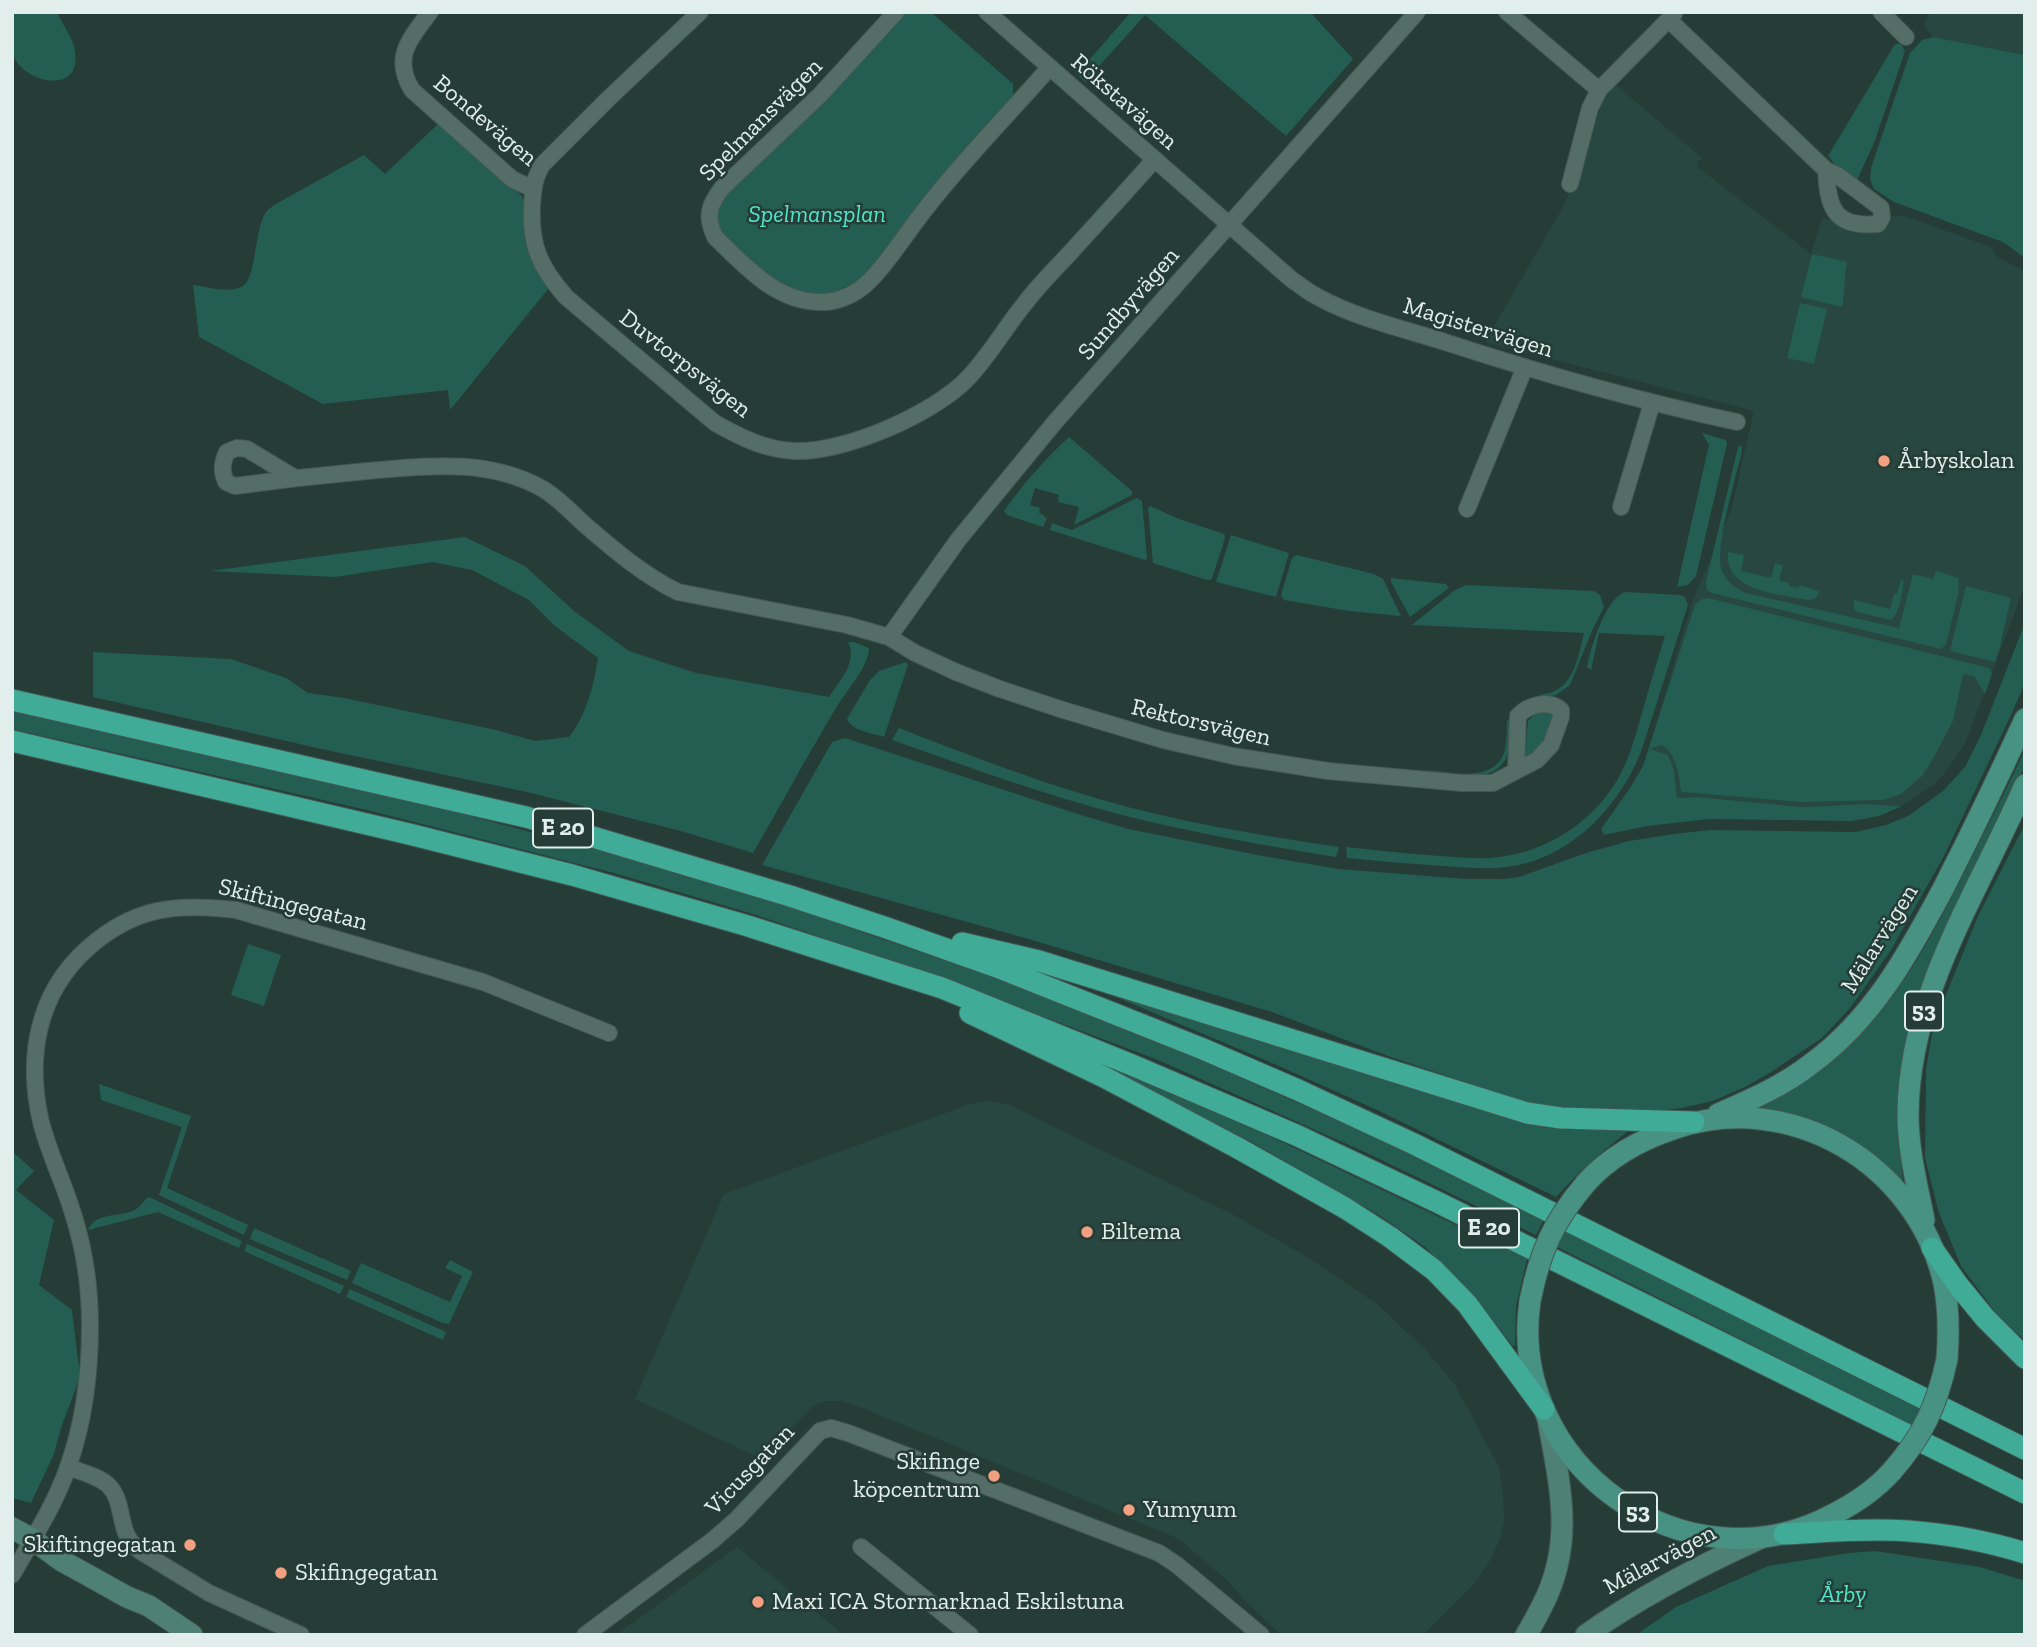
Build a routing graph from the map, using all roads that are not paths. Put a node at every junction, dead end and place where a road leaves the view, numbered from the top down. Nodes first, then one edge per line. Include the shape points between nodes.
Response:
1 (430, 12) edge
2 (700, 12) edge
3 (896, 12) edge
4 (987, 12) edge
5 (1417, 12) edge
6 (1507, 12) edge
7 (1881, 12) edge
8 (1672, 16) edge
9 (1906, 37) dead end
10 (1050, 67) junction
11 (1599, 90) junction
12 (1154, 160) junction
13 (1826, 170) dead end
14 (1570, 184) dead end
15 (533, 189) junction
16 (1231, 225) junction
17 (1525, 368) junction
18 (1652, 403) junction
19 (1737, 422) dead end
20 (295, 478) dead end
21 (1621, 507) dead end
22 (1467, 509) dead end
23 (888, 637) junction
24 (12, 700) edge
25 (2025, 719) edge
26 (12, 741) edge
27 (1516, 770) dead end
28 (2025, 785) edge
29 (884, 927) junction
30 (942, 988) junction
31 (609, 1032) dead end
32 (1700, 1121) junction
33 (1929, 1242) junction
34 (2025, 1358) edge
35 (1546, 1415) junction
36 (2025, 1449) edge
37 (68, 1467) junction
38 (2025, 1493) edge
39 (12, 1528) edge
40 (1773, 1535) junction
41 (32, 1539) junction
42 (861, 1547) dead end
43 (2025, 1553) edge
44 (12, 1575) edge
45 (1255, 1633) edge
46 (192, 1635) edge
47 (300, 1635) edge
48 (585, 1635) edge
49 (970, 1635) edge
50 (1525, 1635) edge
51 (1586, 1635) edge

1 - 15 street, Bondevägen via 404,50 405,77 412,90 512,179
2 - 15 street, Duvtorpsvägen via 543,164
3 - 10 street, Spelmansvägen via 713,200 709,218 715,237 772,287 800,301 822,303 843,298 873,277 928,205
4 - 10 street, Rökstavägen
5 - 16 street, Sundbyvägen
6 - 11 street
7 - 9 street
8 - 11 street
8 - 13 street
10 - 12 street, Rökstavägen
11 - 14 street
12 - 15 street, Duvtorpsvägen via 1026,302 968,378 947,396 914,416 848,443 794,451 766,447 715,423 566,297 538,259 531,219
12 - 16 street, Rökstavägen
16 - 17 street, Magistervägen via 1315,296
16 - 23 street, Sundbyvägen via 1055,422 958,540
17 - 18 street, Magistervägen
17 - 22 street
18 - 19 street, Magistervägen
18 - 21 street
20 - 23 street, Rektorsvägen via 456,466 501,471 546,490 603,541 678,592
23 - 27 street, Rektorsvägen via 1000,689 1163,740 1233,756 1328,771 1462,783 1493,783
24 - 29 highway, E 20 via 526,817
25 - 32 main road, Mälarvägen / 53 via 1920,931 1870,1009 1804,1070
26 - 30 highway, E 20 via 572,875
28 - 33 main road, 53 via 1945,950 1917,1035 1908,1115
29 - 32 highway, E 20 via 1039,961 1527,1113
29 - 36 highway, E 20 via 1103,1008 1298,1090
30 - 35 highway, E 20 via 969,1013 1212,1134 1390,1237 1434,1270 1467,1304
30 - 38 highway, E 20 via 1296,1135
31 - 37 street, Skiftingegatan via 483,982 257,914 206,906 172,908 136,916 107,932 74,961 53,992 43,1014 34,1058 42,1124 75,1217 89,1301 88,1385
32 - 33 main road, 53 via 1770,1120 1840,1144 1874,1167 1908,1205
32 - 35 main road, 53, bridge via 1650,1137 1623,1152 1586,1183 1549,1234 1535,1276 1528,1319 1531,1365
33 - 34 highway via 1985,1318
33 - 40 main road, 53, bridge via 1943,1279 1947,1359 1928,1420 1892,1471 1854,1504 1817,1523
35 - 40 main road, 53 via 1570,1455 1608,1494 1653,1521 1727,1539
35 - 50 main road via 1562,1498 1562,1545 1550,1591
37 - 41 street, Skiftingegatan
37 - 47 street via 109,1486 125,1532 139,1551 209,1593
39 - 41 main road
40 - 43 highway via 1907,1531 1972,1539
40 - 51 main road, Mälarvägen via 1728,1553 1622,1609
41 - 44 street, Skiftingegatan
41 - 46 main road via 68,1551 133,1587 149,1606
42 - 49 street
45 - 48 street, Vicusgatan via 1159,1553 831,1428 820,1432 713,1540

